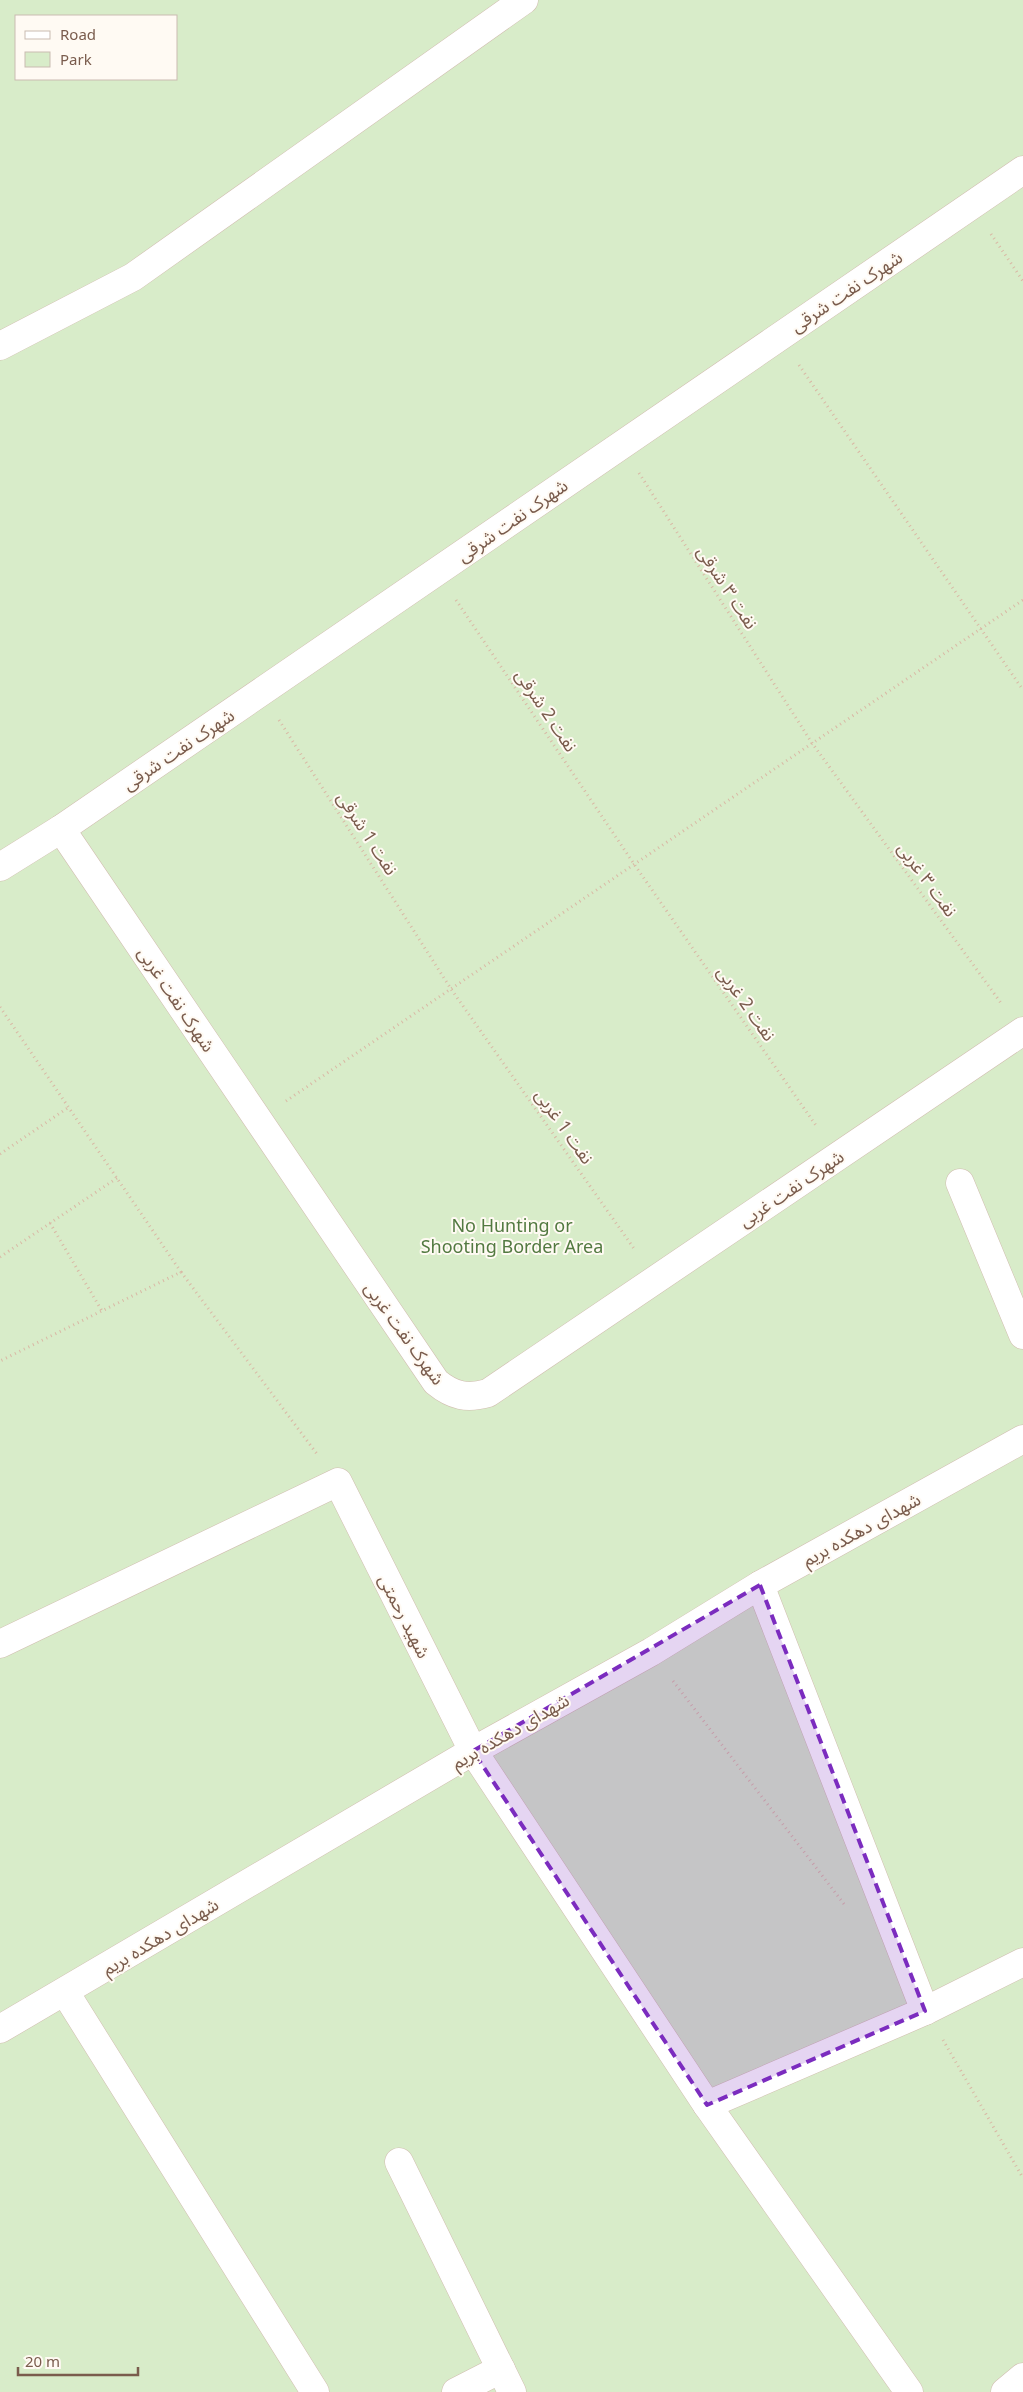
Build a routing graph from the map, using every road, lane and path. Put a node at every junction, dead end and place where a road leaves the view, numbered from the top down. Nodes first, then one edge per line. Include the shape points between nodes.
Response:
1 (524, 0) edge
2 (1023, 170) edge
3 (972, 205) junction
4 (1023, 281) edge
5 (780, 336) junction
6 (0, 346) edge
7 (621, 445) junction
8 (437, 572) junction
9 (1023, 600) edge
10 (981, 628) junction
11 (1023, 690) edge
12 (261, 692) junction
13 (812, 743) junction
14 (61, 829) junction
15 (634, 864) junction
16 (0, 867) edge
17 (451, 989) junction
18 (0, 1007) edge
19 (1022, 1031) edge
20 (68, 1108) junction
21 (258, 1119) junction
22 (0, 1154) edge
23 (837, 1157) junction
24 (117, 1178) junction
25 (960, 1183) dead end
26 (50, 1223) junction
27 (0, 1257) edge
28 (181, 1272) junction
29 (656, 1279) junction
30 (102, 1311) junction
31 (1023, 1335) edge
32 (0, 1361) edge
33 (1023, 1439) edge
34 (338, 1482) junction
35 (760, 1585) junction
36 (0, 1644) edge
37 (651, 1652) junction
38 (473, 1751) junction
39 (848, 1909) dead end
40 (1023, 1962) edge
41 (65, 1992) junction
42 (925, 2011) junction
43 (0, 2029) edge
44 (707, 2105) junction
45 (399, 2162) dead end
46 (1023, 2178) edge
47 (1023, 2377) edge
48 (507, 2380) edge
49 (315, 2392) edge
50 (456, 2392) edge
51 (909, 2392) edge
52 (1004, 2392) edge

1 - 6 street via 133,276
2 - 3 street, شهرک نفت شرقی
3 - 4 path
3 - 5 street, شهرک نفت شرقی
5 - 7 street, شهرک نفت شرقی
5 - 10 path
7 - 8 street, شهرک نفت شرقی
7 - 13 path, نفت ۳ شرقی
8 - 12 street, شهرک نفت شرقی
8 - 15 path, نفت 2 شرقی
9 - 10 path
10 - 11 path
10 - 13 path
12 - 14 street, شهرک نفت شرقی
12 - 17 path, نفت 1 شرقی
13 - 15 path
13 - 19 path, نفت ۳ غربی
14 - 16 street, شهرک نفت شرقی
14 - 21 street, شهرک نفت غربی
15 - 17 path
15 - 23 path, نفت 2 غربی
17 - 21 path
17 - 29 path, نفت 1 غربی
18 - 20 path
19 - 23 street, شهرک نفت غربی
20 - 22 path
20 - 24 path
21 - 29 street, شهرک نفت غربی via 436,1382 447,1391 474,1397 488,1393
23 - 29 street, شهرک نفت غربی
24 - 26 path
24 - 28 path
25 - 31 street
26 - 27 path
26 - 30 path
28 - 30 path
28 - 34 path
30 - 32 path
33 - 35 street, شهدای دهکده بریم
34 - 36 street
34 - 38 street, شهید رحمتی
35 - 37 street, شهدای دهکده بریم
35 - 42 street
37 - 38 street, شهدای دهکده بریم
37 - 39 path
38 - 41 street, شهدای دهکده بریم
38 - 44 street, شهید رحمتی
40 - 42 street
41 - 43 street, شهدای دهکده بریم
41 - 49 street
42 - 44 street
42 - 46 path
44 - 51 street, شهید رحمتی
45 - 48 street
47 - 52 street
48 - 50 street

